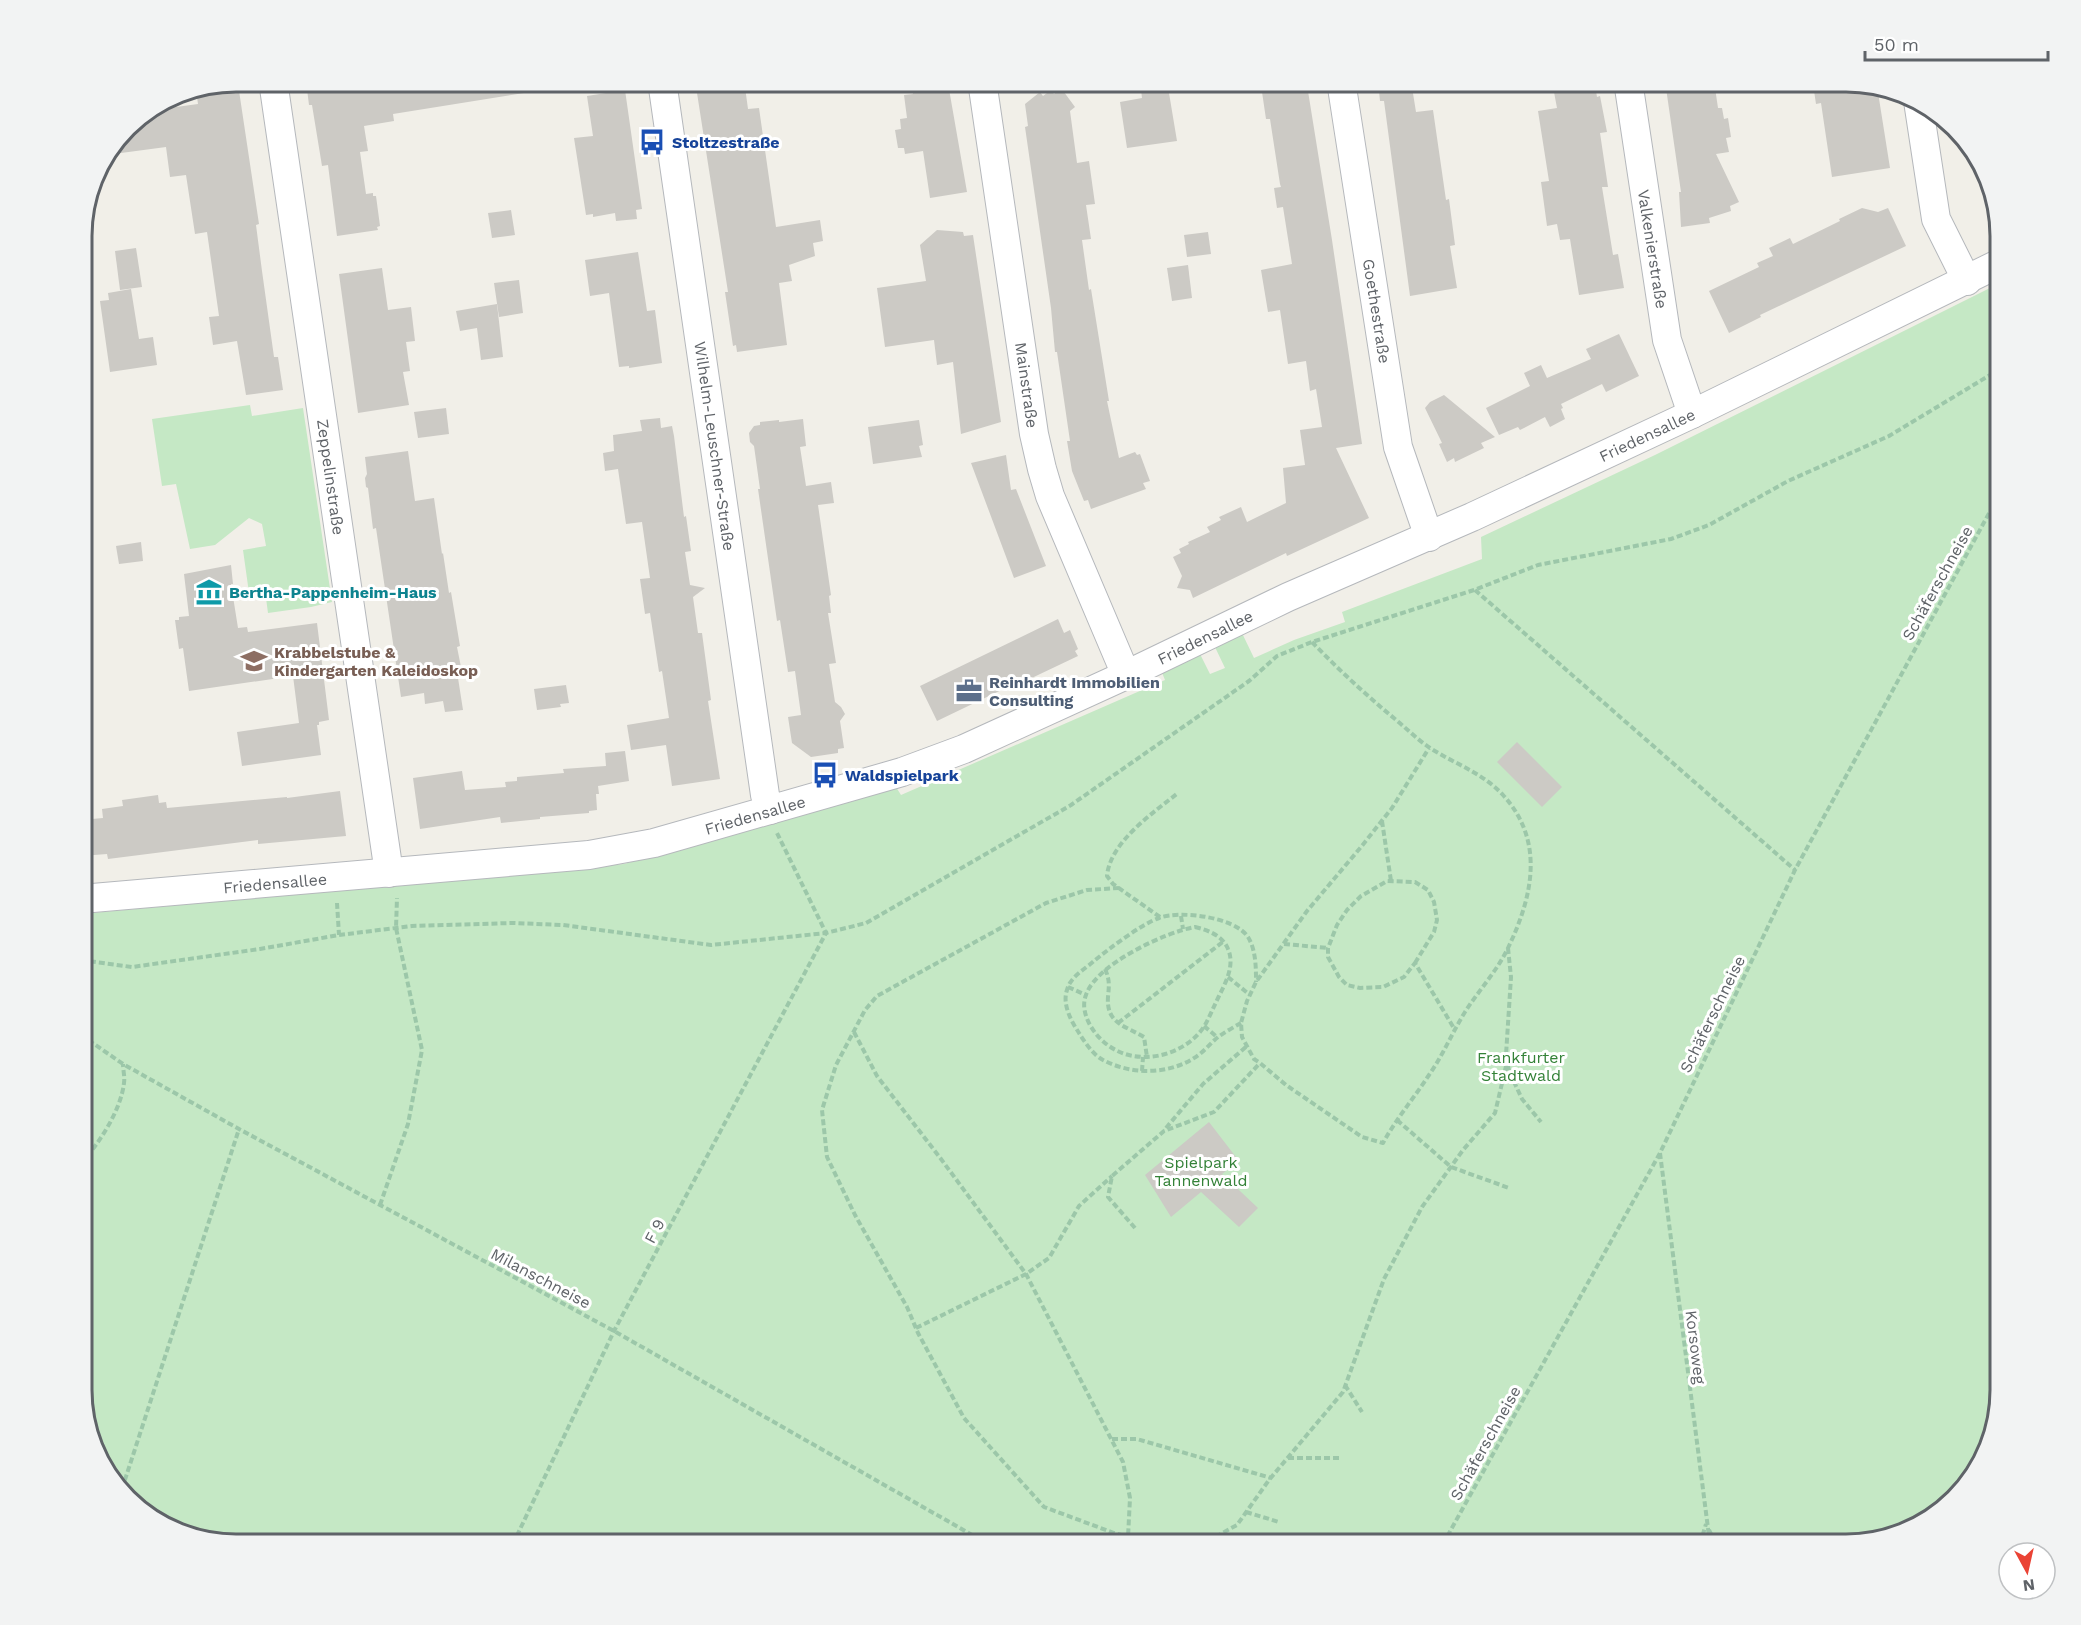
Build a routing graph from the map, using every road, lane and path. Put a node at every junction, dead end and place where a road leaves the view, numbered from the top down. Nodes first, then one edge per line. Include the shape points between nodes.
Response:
1 (275, 92) edge
2 (664, 92) edge
3 (984, 92) edge
4 (1343, 92) edge
5 (1630, 92) edge
6 (1920, 113) edge
7 (1989, 269) edge
8 (1966, 281) junction
9 (1989, 376) edge
10 (1692, 414) junction
11 (1989, 513) edge
12 (1429, 537) junction
13 (1474, 590) junction
14 (1312, 642) junction
15 (1126, 675) junction
16 (1429, 747) junction
17 (1178, 793) dead end
18 (770, 810) junction
19 (1382, 820) junction
20 (1795, 870) junction
21 (389, 873) junction
22 (1391, 881) junction
23 (1119, 888) junction
24 (92, 898) edge
25 (337, 902) dead end
26 (1181, 916) junction
27 (1160, 917) junction
28 (396, 928) junction
29 (1183, 929) junction
30 (825, 933) junction
31 (339, 935) junction
32 (1224, 941) junction
33 (1284, 944) junction
34 (1508, 947) junction
35 (1328, 948) junction
36 (92, 961) edge
37 (1415, 963) junction
38 (1105, 969) junction
39 (1228, 977) junction
40 (1257, 982) junction
41 (1068, 987) junction
42 (1086, 995) junction
43 (1250, 995) junction
44 (1118, 1023) junction
45 (1241, 1023) junction
46 (1204, 1026) junction
47 (1456, 1030) junction
48 (854, 1032) junction
49 (1217, 1037) junction
50 (92, 1042) edge
51 (1247, 1046) junction
52 (1145, 1057) junction
53 (1507, 1062) junction
54 (123, 1064) junction
55 (1260, 1064) junction
56 (1142, 1071) junction
57 (1397, 1120) junction
58 (1541, 1122) dead end
59 (239, 1129) junction
60 (1164, 1131) junction
61 (92, 1151) edge
62 (1660, 1153) junction
63 (1451, 1167) junction
64 (1112, 1176) junction
65 (1509, 1188) dead end
66 (380, 1204) junction
67 (1135, 1228) dead end
68 (1026, 1274) junction
69 (916, 1329) junction
70 (614, 1331) junction
71 (1345, 1385) junction
72 (1362, 1412) dead end
73 (1112, 1439) junction
74 (1287, 1458) junction
75 (1340, 1458) dead end
76 (1271, 1478) junction
77 (125, 1481) edge
78 (1246, 1512) junction
79 (1279, 1522) dead end
80 (1707, 1524) junction
81 (518, 1534) edge
82 (970, 1534) edge
83 (1120, 1534) edge
84 (1128, 1534) edge
85 (1221, 1534) edge
86 (1449, 1534) edge
87 (1704, 1534) edge
88 (1708, 1534) edge
89 (1712, 1534) edge

1 - 21 street, Zeppelinstraße
2 - 18 street, Wilhelm-Leuschner-Straße
3 - 15 street, Mainstraße via 1042,469
4 - 12 street, Goethestraße via 1398,447
5 - 10 street, Valkenierstraße via 1667,340
6 - 8 street via 1936,219
7 - 8 street, Friedensallee
8 - 10 street, Friedensallee
9 - 13 path via 1890,436 1788,481 1708,525 1671,538 1538,565
10 - 12 street, Friedensallee
11 - 20 path, Schäferschneise
12 - 15 street, Friedensallee via 1288,597
13 - 14 path
13 - 20 path
14 - 16 path via 1350,681
14 - 30 path via 1277,656 1249,681 1071,805 866,923
15 - 18 street, Friedensallee via 935,761
16 - 19 path
16 - 34 path via 1481,776 1503,795 1520,819 1530,844 1528,887
17 - 23 path via 1142,821 1113,853 1107,876
18 - 21 street, Friedensallee via 622,850
18 - 30 path via 781,842
19 - 22 path
19 - 33 path
20 - 62 path, Schäferschneise
21 - 24 street, Friedensallee
22 - 35 path via 1361,896 1347,910
22 - 37 path via 1415,882 1428,890 1434,902 1434,932
23 - 27 path
23 - 48 path via 1087,890 1046,903 877,996
25 - 31 path
26 - 27 path
26 - 29 path
26 - 40 path via 1202,916 1239,927 1249,938 1254,953
27 - 41 path via 1111,947
28 - 30 path via 513,922 711,945
28 - 31 path
28 - 66 path via 422,1050 408,1124
29 - 32 path via 1207,930
29 - 38 path
30 - 70 path, F 9
31 - 36 path via 132,967
32 - 39 path via 1230,955
32 - 44 path
33 - 35 path
33 - 40 path
34 - 47 path
34 - 53 path via 1511,977
35 - 37 path via 1328,957 1339,976 1347,985 1360,988 1383,987 1404,977
37 - 47 path
38 - 42 path
38 - 44 path via 1110,981 1108,1005
39 - 43 path
39 - 46 path
40 - 43 path
41 - 42 path
41 - 56 path via 1069,1017 1083,1040 1101,1059
42 - 52 path via 1085,1015 1099,1038 1120,1052
43 - 45 path
44 - 52 path via 1144,1037
45 - 49 path
45 - 51 path
46 - 49 path
46 - 52 path via 1187,1044
47 - 57 path
48 - 68 path via 878,1076
48 - 69 path via 836,1065 822,1110 827,1157
49 - 56 path via 1184,1064
50 - 54 path, Milanschneise
51 - 55 path
51 - 60 path via 1203,1083
52 - 56 path
53 - 58 path via 1514,1086
53 - 63 path via 1496,1113
54 - 59 path, Milanschneise
54 - 61 path via 124,1084 111,1122
55 - 57 path via 1362,1137 1383,1143
55 - 60 path via 1214,1113
57 - 63 path
59 - 66 path, Milanschneise
59 - 77 path
60 - 64 path
62 - 80 path, Korsoweg
62 - 86 path, Schäferschneise
63 - 65 path
63 - 71 path via 1422,1207 1384,1279
64 - 67 path via 1108,1197
64 - 68 path via 1079,1206 1049,1258
66 - 70 path, Milanschneise
68 - 69 path
68 - 73 path
69 - 83 path via 964,1418 1044,1507
70 - 81 path, F 9
70 - 82 path, Milanschneise
71 - 72 path
71 - 74 path
73 - 76 path via 1137,1439
73 - 84 path via 1123,1462 1130,1498
74 - 75 path
74 - 76 path
76 - 78 path
78 - 79 path
78 - 85 path via 1237,1525
80 - 87 path
80 - 88 path, Korsoweg
80 - 89 path

